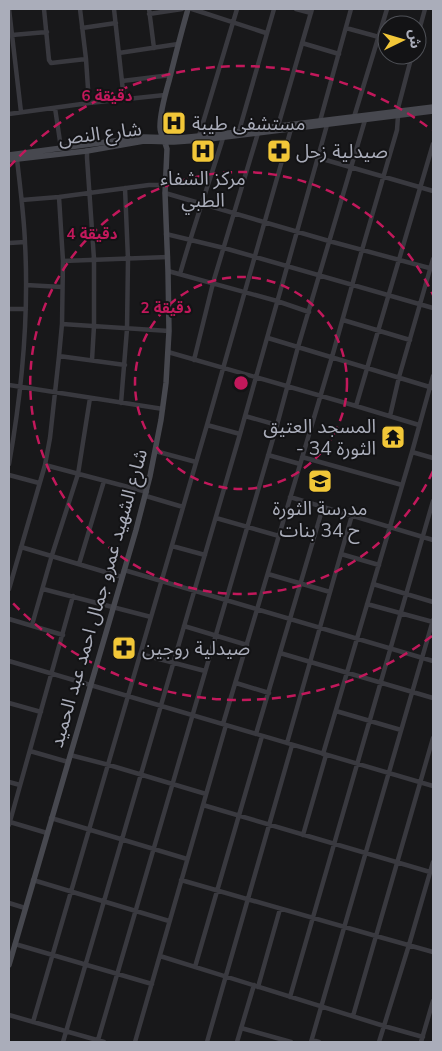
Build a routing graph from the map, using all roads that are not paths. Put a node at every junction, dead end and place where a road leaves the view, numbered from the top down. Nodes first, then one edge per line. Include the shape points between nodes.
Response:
1 (9, 9) edge
2 (44, 9) edge
3 (80, 9) edge
4 (114, 9) edge
5 (182, 9) edge
6 (190, 9) edge
7 (237, 9) edge
8 (274, 9) edge
9 (296, 9) edge
10 (351, 9) edge
11 (311, 11) edge
12 (149, 12) edge
13 (233, 22) junction
14 (116, 24) junction
15 (82, 28) junction
16 (346, 28) junction
17 (47, 32) junction
18 (266, 33) junction
19 (12, 35) junction
20 (377, 36) edge
21 (377, 42) edge
22 (302, 43) junction
23 (178, 44) junction
24 (154, 48) junction
25 (119, 53) junction
26 (338, 54) junction
27 (86, 59) junction
28 (15, 64) junction
29 (9, 65) edge
30 (410, 65) edge
31 (171, 75) junction
32 (122, 81) junction
33 (165, 96) junction
34 (124, 100) junction
35 (89, 103) junction
36 (433, 106) edge
37 (55, 108) junction
38 (433, 111) edge
39 (21, 112) junction
40 (9, 114) edge
41 (398, 114) junction
42 (354, 117) junction
43 (365, 120) junction
44 (320, 121) junction
45 (327, 125) junction
46 (278, 126) junction
47 (291, 129) junction
48 (239, 131) junction
49 (258, 133) junction
50 (199, 136) junction
51 (223, 138) junction
52 (163, 140) junction
53 (433, 144) edge
54 (88, 147) junction
55 (61, 148) junction
56 (9, 155) edge
57 (319, 158) junction
58 (17, 159) junction
59 (9, 160) edge
60 (350, 167) junction
61 (384, 177) junction
62 (165, 185) junction
63 (421, 187) junction
64 (125, 188) junction
65 (433, 190) edge
66 (90, 193) junction
67 (164, 193) junction
68 (60, 197) junction
69 (22, 200) junction
70 (202, 204) junction
71 (234, 213) junction
72 (265, 222) junction
73 (297, 231) junction
74 (166, 234) junction
75 (190, 239) junction
76 (329, 241) junction
77 (25, 242) junction
78 (9, 243) edge
79 (224, 248) junction
80 (362, 250) junction
81 (168, 257) junction
82 (254, 257) junction
83 (128, 259) junction
84 (94, 260) junction
85 (399, 260) junction
86 (433, 260) edge
87 (63, 261) junction
88 (287, 267) junction
89 (432, 268) edge
90 (168, 271) junction
91 (180, 274) junction
92 (319, 276) junction
93 (213, 283) junction
94 (26, 285) junction
95 (352, 286) junction
96 (62, 287) junction
97 (245, 292) junction
98 (389, 296) junction
99 (277, 301) junction
100 (420, 304) junction
101 (433, 308) edge
102 (9, 309) edge
103 (26, 309) junction
104 (309, 312) junction
105 (343, 320) junction
106 (62, 324) junction
107 (94, 326) junction
108 (127, 329) junction
109 (379, 330) junction
110 (169, 332) junction
111 (268, 338) junction
112 (410, 340) junction
113 (298, 347) junction
114 (168, 352) junction
115 (59, 356) junction
116 (332, 358) junction
117 (92, 360) junction
118 (194, 360) junction
119 (124, 365) junction
120 (368, 367) junction
121 (223, 368) junction
122 (433, 376) edge
123 (399, 377) junction
124 (256, 378) junction
125 (9, 385) edge
126 (20, 386) junction
127 (287, 386) junction
128 (432, 387) edge
129 (55, 392) junction
130 (320, 395) junction
131 (90, 398) junction
132 (121, 403) junction
133 (356, 406) junction
134 (163, 410) junction
135 (245, 416) junction
136 (390, 416) junction
137 (207, 425) junction
138 (277, 425) junction
139 (419, 425) junction
140 (240, 434) junction
141 (155, 451) junction
142 (412, 452) junction
143 (268, 455) junction
144 (302, 457) junction
145 (433, 458) edge
146 (196, 462) junction
147 (9, 464) edge
148 (300, 464) junction
149 (45, 465) junction
150 (78, 474) junction
151 (9, 475) edge
152 (104, 481) junction
153 (39, 482) junction
154 (402, 485) junction
155 (146, 494) junction
156 (290, 497) junction
157 (433, 500) edge
158 (323, 506) junction
159 (183, 507) junction
160 (352, 515) junction
161 (216, 518) junction
162 (247, 526) junction
163 (390, 527) junction
164 (279, 536) junction
165 (423, 536) junction
166 (433, 540) edge
167 (21, 546) junction
168 (172, 546) junction
169 (341, 554) junction
170 (52, 555) junction
171 (205, 555) junction
172 (9, 564) edge
173 (79, 564) junction
174 (379, 565) junction
175 (15, 566) junction
176 (124, 570) junction
177 (268, 574) junction
178 (122, 577) junction
179 (162, 581) junction
180 (300, 584) junction
181 (373, 584) junction
182 (9, 588) edge
183 (43, 589) junction
184 (194, 590) junction
185 (330, 592) junction
186 (406, 594) junction
187 (73, 596) junction
188 (226, 600) junction
189 (433, 602) edge
190 (367, 604) junction
191 (114, 607) junction
192 (257, 609) junction
193 (401, 613) junction
194 (151, 617) junction
195 (9, 618) edge
196 (290, 619) junction
197 (433, 621) edge
198 (32, 625) junction
199 (184, 626) junction
200 (320, 628) junction
201 (63, 635) junction
202 (215, 636) junction
203 (357, 638) junction
204 (247, 645) junction
205 (390, 648) junction
206 (280, 653) junction
207 (140, 654) junction
208 (422, 658) junction
209 (9, 661) edge
210 (433, 661) edge
211 (310, 662) junction
212 (173, 663) junction
213 (205, 671) junction
214 (347, 673) junction
215 (52, 674) junction
216 (236, 683) junction
217 (380, 683) junction
218 (91, 685) junction
219 (269, 692) junction
220 (412, 692) junction
221 (128, 697) junction
222 (433, 698) edge
223 (9, 703) edge
224 (161, 706) junction
225 (336, 711) junction
226 (41, 712) junction
227 (193, 716) junction
228 (370, 720) junction
229 (224, 725) junction
230 (401, 730) junction
231 (259, 735) junction
232 (433, 738) edge
233 (290, 744) junction
234 (30, 751) junction
235 (325, 754) junction
236 (70, 755) junction
237 (431, 756) edge
238 (68, 762) junction
239 (357, 764) junction
240 (108, 765) junction
241 (389, 773) junction
242 (141, 775) junction
243 (9, 782) edge
244 (420, 782) junction
245 (173, 784) junction
246 (20, 785) junction
247 (433, 786) edge
248 (206, 794) junction
249 (203, 805) junction
250 (239, 816) junction
251 (52, 818) junction
252 (9, 824) edge
253 (270, 825) junction
254 (89, 830) junction
255 (47, 833) junction
256 (303, 835) junction
257 (122, 839) junction
258 (334, 844) junction
259 (154, 849) junction
260 (366, 853) junction
261 (187, 859) junction
262 (397, 862) junction
263 (433, 862) edge
264 (430, 872) junction
265 (34, 880) junction
266 (181, 880) junction
267 (217, 890) junction
268 (71, 891) junction
269 (248, 899) junction
270 (104, 901) junction
271 (9, 903) edge
272 (25, 908) junction
273 (280, 909) junction
274 (136, 911) junction
275 (312, 918) junction
276 (169, 921) junction
277 (344, 927) junction
278 (376, 936) junction
279 (15, 944) junction
280 (409, 945) junction
281 (433, 952) edge
282 (54, 954) junction
283 (160, 956) junction
284 (9, 965) edge
285 (85, 965) junction
286 (195, 967) junction
287 (117, 974) junction
288 (227, 977) junction
289 (152, 984) junction
290 (256, 986) junction
291 (290, 997) junction
292 (433, 1001) edge
293 (321, 1006) junction
294 (9, 1015) edge
295 (353, 1016) junction
296 (33, 1022) junction
297 (384, 1026) junction
298 (241, 1028) junction
299 (66, 1031) junction
300 (98, 1040) junction
301 (422, 1040) edge
302 (311, 1041) edge
303 (63, 1042) edge
304 (104, 1042) edge
305 (135, 1042) edge
306 (207, 1042) edge
307 (237, 1042) edge
308 (291, 1042) edge
309 (319, 1042) edge
310 (379, 1042) edge

1 - 19 street
2 - 17 street
3 - 15 street
4 - 14 street
5 - 12 street
6 - 13 street
6 - 23 street, شارع الشهيد عمرو جمال احمد عبد الحميد
7 - 13 street
8 - 18 street
9 - 11 street
10 - 16 street
11 - 22 street
12 - 24 street
13 - 18 street
13 - 50 street
14 - 15 street
14 - 25 street
15 - 27 street
16 - 20 street
16 - 26 street
17 - 19 street
17 - 27 street via 51,63
18 - 48 street
19 - 28 street
21 - 42 street
22 - 26 street
22 - 46 street
23 - 24 street
23 - 31 street, شارع الشهيد عمرو جمال احمد عبد الحميد
24 - 25 street
25 - 32 street
26 - 44 street
27 - 35 street
28 - 29 street
28 - 39 street
30 - 41 street
31 - 32 street
31 - 33 street, شارع الشهيد عمرو جمال احمد عبد الحميد
32 - 34 street
33 - 34 street
33 - 52 street, شارع الشهيد عمرو جمال احمد عبد الحميد via 160,127
34 - 35 street
35 - 37 street
36 - 41 street, شارع النص
37 - 39 street
37 - 55 street
38 - 41 street, شارع النص
39 - 40 street
41 - 42 street, شارع النص
41 - 43 street, شارع النص
41 - 61 street
42 - 44 street, شارع النص
43 - 45 street, شارع النص
43 - 60 street
44 - 46 street, شارع النص
45 - 47 street, شارع النص
45 - 57 street
46 - 48 street, شارع النص
47 - 49 street, شارع النص
47 - 72 street
48 - 50 street, شارع النص
49 - 51 street, شارع النص
49 - 71 street
50 - 52 street, شارع النص
51 - 52 street, شارع النص via 180,142
51 - 70 street
52 - 54 street, شارع النص
52 - 62 street, شارع الشهيد عمرو جمال احمد عبد الحميد via 167,154
53 - 63 street
54 - 55 street, شارع النص
54 - 58 street, شارع النص
54 - 66 street
55 - 56 street, شارع النص
57 - 60 street
57 - 73 street
58 - 59 street, شارع النص
58 - 69 street
60 - 61 street
60 - 76 street
61 - 63 street
61 - 80 street
62 - 64 street
62 - 67 street, شارع الشهيد عمرو جمال احمد عبد الحميد
63 - 65 street
63 - 85 street
64 - 66 street
64 - 83 street
66 - 68 street
66 - 84 street
67 - 70 street
67 - 74 street, شارع الشهيد عمرو جمال احمد عبد الحميد
68 - 69 street
68 - 87 street
69 - 77 street
70 - 71 street
70 - 75 street
71 - 72 street
71 - 79 street
72 - 73 street
72 - 82 street
73 - 76 street
73 - 88 street
74 - 75 street
74 - 81 street, شارع الشهيد عمرو جمال احمد عبد الحميد
75 - 79 street
75 - 91 street
76 - 80 street
76 - 92 street
77 - 78 street
77 - 94 street
79 - 82 street
79 - 93 street
80 - 85 street
80 - 95 street
81 - 83 street
81 - 90 street, شارع الشهيد عمرو جمال احمد عبد الحميد
82 - 88 street
82 - 97 street
83 - 84 street
83 - 108 street
84 - 87 street
84 - 107 street
85 - 89 street
85 - 98 street
86 - 89 street
87 - 96 street
88 - 92 street
88 - 99 street
89 - 100 street
90 - 91 street
90 - 110 street, شارع الشهيد عمرو جمال احمد عبد الحميد
91 - 93 street
92 - 95 street
92 - 104 street
93 - 97 street
93 - 118 street
94 - 96 street
94 - 103 street
95 - 98 street
95 - 105 street
96 - 106 street
97 - 99 street
97 - 121 street
98 - 100 street
98 - 109 street
99 - 104 street
99 - 111 street
100 - 101 street
100 - 112 street
102 - 103 street
103 - 126 street
104 - 113 street
105 - 109 street
105 - 116 street
106 - 107 street
106 - 115 street
107 - 108 street
107 - 117 street
108 - 110 street
108 - 119 street
109 - 112 street
109 - 120 street
110 - 114 street, شارع الشهيد عمرو جمال احمد عبد الحميد
111 - 113 street
111 - 124 street
112 - 123 street
113 - 116 street
113 - 127 street
114 - 118 street
114 - 134 street, شارع الشهيد عمرو جمال احمد عبد الحميد
115 - 117 street
115 - 129 street
116 - 120 street
116 - 130 street
117 - 119 street
118 - 121 street
119 - 132 street
120 - 123 street
120 - 133 street
121 - 124 street
121 - 137 street
122 - 128 street
123 - 128 street
123 - 136 street
124 - 127 street
124 - 135 street
125 - 126 street
126 - 129 street
126 - 147 street
127 - 130 street
127 - 138 street
128 - 139 street
129 - 131 street
129 - 149 street
130 - 133 street
130 - 144 street
131 - 132 street
131 - 150 street
132 - 134 street
133 - 136 street
134 - 141 street, شارع الشهيد عمرو جمال احمد عبد الحميد
135 - 138 street
135 - 140 street
136 - 139 street
137 - 140 street
137 - 146 street
138 - 143 street
139 - 142 street
140 - 161 street
141 - 146 street
141 - 155 street, شارع الشهيد عمرو جمال احمد عبد الحميد
142 - 145 street
142 - 154 street
143 - 148 street
143 - 162 street
144 - 148 street
144 - 154 street
146 - 159 street
148 - 156 street
149 - 150 street
149 - 153 street
150 - 152 street
150 - 170 street
151 - 153 street
152 - 155 street
152 - 173 street
153 - 167 street
154 - 163 street
155 - 159 street
155 - 176 street, شارع الشهيد عمرو جمال احمد عبد الحميد
156 - 158 street
156 - 164 street
157 - 165 street
158 - 160 street
158 - 180 street
159 - 168 street
160 - 163 street
160 - 169 street
161 - 162 street
161 - 171 street
162 - 164 street
162 - 188 street
163 - 165 street
163 - 174 street
164 - 177 street
165 - 166 street
165 - 186 street
167 - 170 street
167 - 175 street
168 - 171 street
168 - 179 street
169 - 174 street
169 - 185 street
170 - 173 street
170 - 183 street
171 - 184 street
172 - 175 street
173 - 178 street
174 - 181 street
175 - 182 street
176 - 178 street, شارع الشهيد عمرو جمال احمد عبد الحميد
176 - 179 street
177 - 180 street
177 - 192 street
178 - 191 street, شارع الشهيد عمرو جمال احمد عبد الحميد
179 - 184 street
179 - 194 street
180 - 185 street
180 - 196 street
181 - 186 street
181 - 190 street
183 - 187 street
183 - 198 street
184 - 188 street
184 - 199 street
185 - 200 street
186 - 189 street
186 - 193 street
187 - 191 street
187 - 201 street
188 - 192 street
188 - 202 street
190 - 193 street
190 - 203 street
191 - 194 street
191 - 218 street, شارع الشهيد عمرو جمال احمد عبد الحميد
192 - 196 street
192 - 204 street
193 - 197 street
193 - 205 street
194 - 207 street
195 - 198 street
196 - 200 street
196 - 206 street
197 - 208 street
198 - 201 street
199 - 202 street
199 - 212 street
200 - 203 street
200 - 211 street
201 - 215 street
202 - 204 street
202 - 213 street
203 - 205 street
203 - 214 street
204 - 216 street
205 - 208 street
205 - 217 street
206 - 211 street
206 - 219 street
207 - 212 street
207 - 221 street
208 - 210 street
208 - 220 street
209 - 215 street
211 - 214 street
211 - 233 street
212 - 213 street
212 - 224 street
213 - 227 street
214 - 217 street
214 - 225 street
215 - 218 street
215 - 226 street
216 - 219 street
216 - 229 street
217 - 220 street
217 - 228 street
218 - 221 street
218 - 236 street, شارع الشهيد عمرو جمال احمد عبد الحميد
219 - 231 street
220 - 222 street
220 - 230 street
221 - 224 street
221 - 240 street
223 - 226 street
224 - 227 street
224 - 242 street
225 - 228 street
225 - 235 street
226 - 234 street
227 - 229 street
227 - 245 street
228 - 230 street
228 - 239 street
229 - 231 street
229 - 248 street
230 - 241 street
231 - 233 street
231 - 250 street
232 - 237 street
233 - 235 street
233 - 253 street
234 - 238 street
234 - 246 street
235 - 239 street
235 - 256 street
236 - 238 street, شارع الشهيد عمرو جمال احمد عبد الحميد
236 - 240 street
237 - 244 street
238 - 251 street, شارع الشهيد عمرو جمال احمد عبد الحميد
239 - 241 street
239 - 258 street
240 - 242 street
240 - 254 street
241 - 244 street
241 - 260 street
242 - 245 street
242 - 257 street
243 - 246 street
244 - 247 street
244 - 262 street
245 - 248 street
245 - 259 street
246 - 252 street
248 - 249 street
249 - 250 street
249 - 261 street
250 - 253 street
250 - 267 street
251 - 254 street
251 - 255 street, شارع الشهيد عمرو جمال احمد عبد الحميد
252 - 255 street
253 - 256 street
253 - 269 street
254 - 257 street
254 - 268 street
255 - 265 street, شارع الشهيد عمرو جمال احمد عبد الحميد
256 - 258 street
257 - 259 street
257 - 270 street
258 - 260 street
258 - 275 street
259 - 261 street
259 - 274 street
260 - 262 street
260 - 277 street
261 - 266 street
262 - 264 street
262 - 278 street
263 - 264 street
264 - 280 street
265 - 268 street
265 - 272 street, شارع الشهيد عمرو جمال احمد عبد الحميد
266 - 267 street
266 - 276 street
267 - 269 street
267 - 286 street
268 - 270 street
268 - 282 street
269 - 273 street
269 - 288 street
270 - 274 street
270 - 285 street
271 - 272 street
272 - 279 street, شارع الشهيد عمرو جمال احمد عبد الحميد
273 - 275 street
273 - 290 street
274 - 276 street
274 - 287 street
275 - 277 street
275 - 291 street
276 - 283 street
277 - 278 street
277 - 293 street
278 - 280 street
278 - 295 street
279 - 282 street
279 - 284 street, شارع الشهيد عمرو جمال احمد عبد الحميد
280 - 281 street
280 - 297 street
282 - 285 street
282 - 296 street
283 - 286 street
283 - 289 street
285 - 287 street
285 - 299 street
286 - 288 street
287 - 289 street
287 - 300 street
288 - 290 street
288 - 306 street
289 - 305 street
290 - 291 street
290 - 298 street
291 - 293 street
292 - 301 street
293 - 295 street
293 - 302 street
294 - 296 street
295 - 297 street
296 - 299 street
297 - 301 street
297 - 310 street
298 - 307 street
298 - 308 street
299 - 300 street
299 - 303 street
300 - 304 street
302 - 309 street

